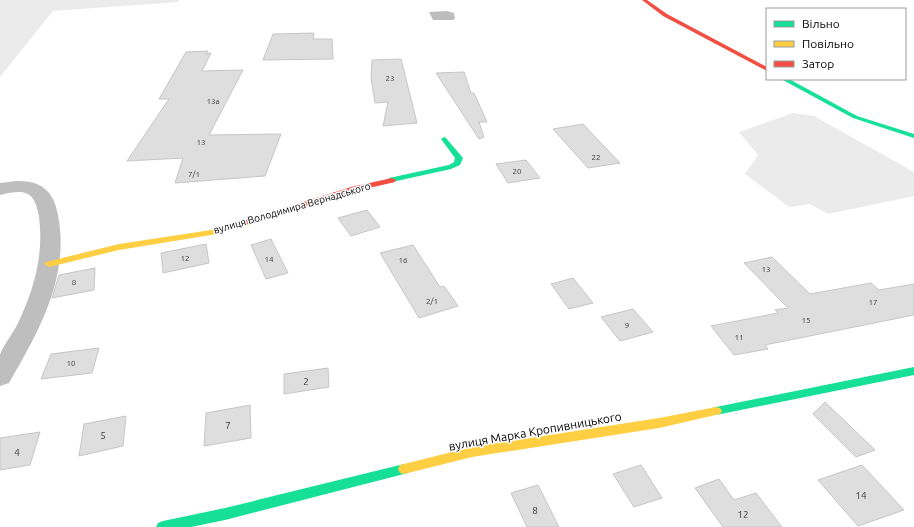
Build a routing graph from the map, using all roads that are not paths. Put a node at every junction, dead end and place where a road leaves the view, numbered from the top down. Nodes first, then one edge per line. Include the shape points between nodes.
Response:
1 (644, 0) edge
2 (766, 69) edge
3 (786, 80) edge
4 (914, 136) edge
5 (444, 139) dead end
6 (0, 189) edge
7 (49, 264) junction
8 (914, 371) edge
9 (0, 376) edge
10 (163, 527) edge

1 - 2 street via 665,16
3 - 4 street via 855,117
5 - 7 street, вулиця Володимира Вернадського via 458,158 452,167 354,189 211,232 119,247
6 - 7 street via 28,187 44,197 50,217
7 - 9 street via 24,336
8 - 10 street, вулиця Марка Кропивницького via 659,423 472,452

